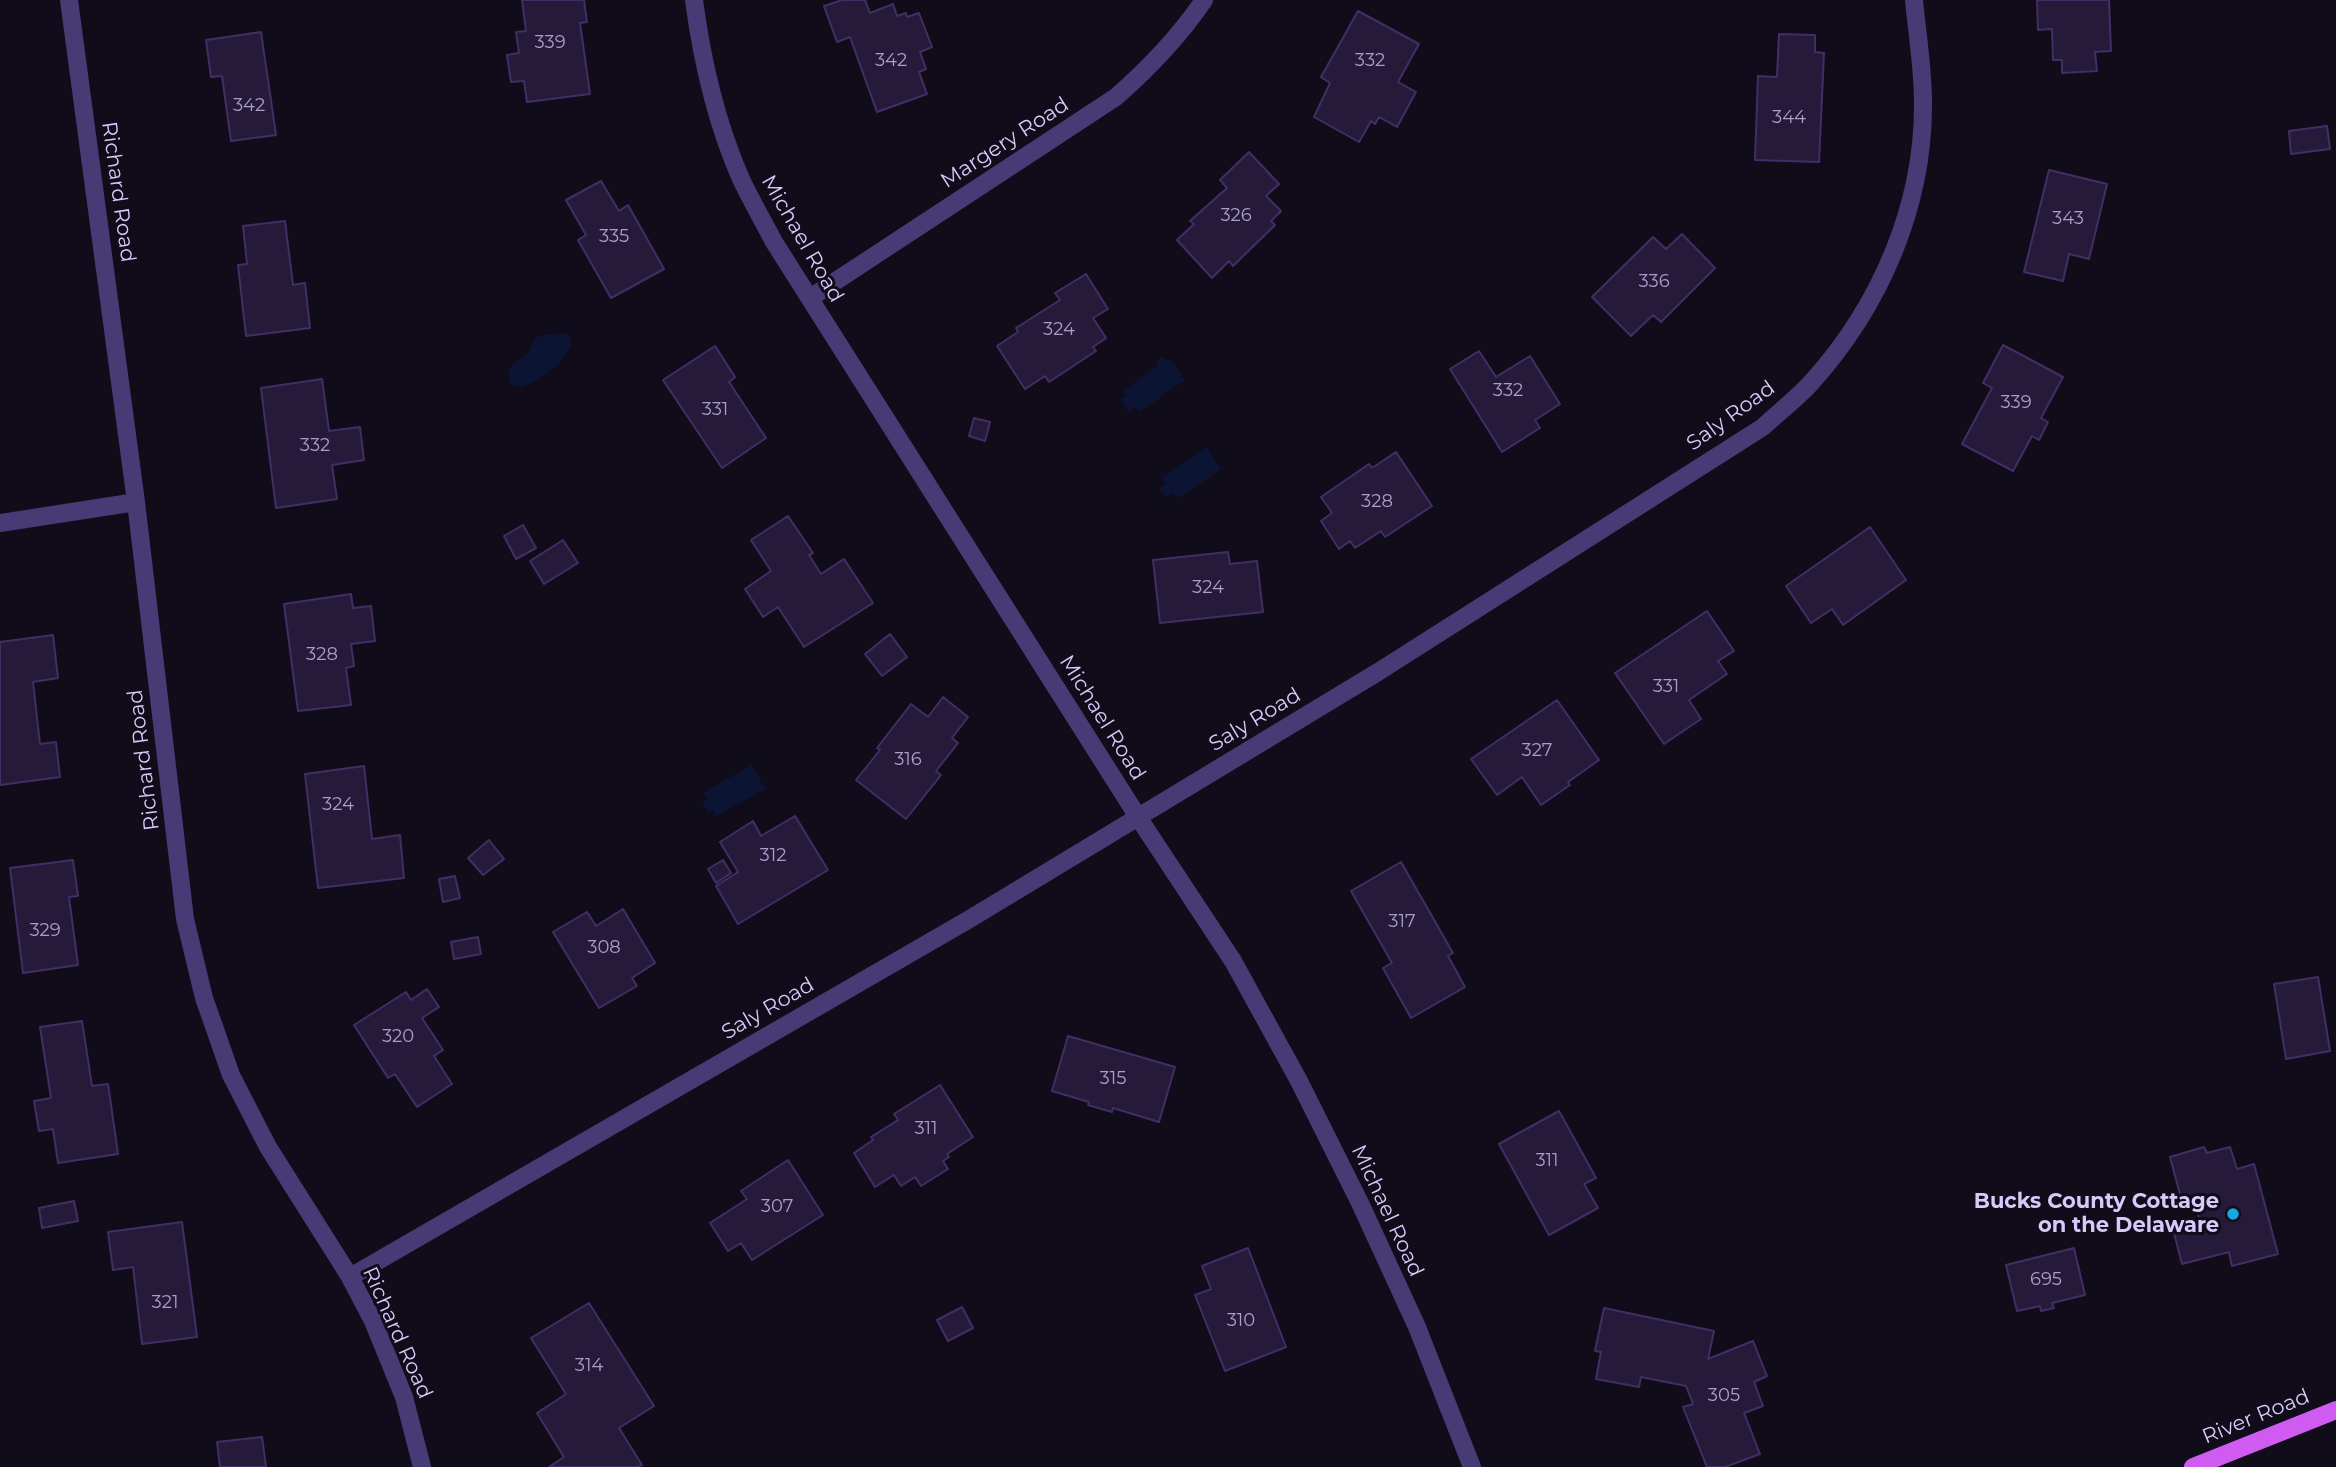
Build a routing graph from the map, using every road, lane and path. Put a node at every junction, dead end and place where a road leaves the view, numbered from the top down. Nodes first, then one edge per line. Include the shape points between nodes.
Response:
1 (69, 0) edge
2 (694, 0) edge
3 (1204, 0) edge
4 (1914, 0) edge
5 (810, 298) junction
6 (136, 502) junction
7 (0, 523) edge
8 (1138, 817) junction
9 (350, 1278) junction
10 (2336, 1410) edge
11 (422, 1467) edge
12 (1472, 1467) edge
13 (2193, 1467) edge

1 - 6 street, Richard Road
2 - 5 street, Michael Road via 716,111 741,178
3 - 5 street, Margery Road via 1147,70 1116,97
4 - 8 street, Saly Road via 1923,102 1918,164 1904,225 1881,283 1849,337 1809,385 1751,434 1378,672
5 - 8 street, Michael Road
6 - 7 street
6 - 9 street, Richard Road via 185,919 204,998 231,1075 268,1147
8 - 9 street, Saly Road
8 - 12 street, Michael Road via 1233,961 1299,1081 1417,1327
9 - 11 street, Richard Road via 404,1397
10 - 13 main road, River Road

